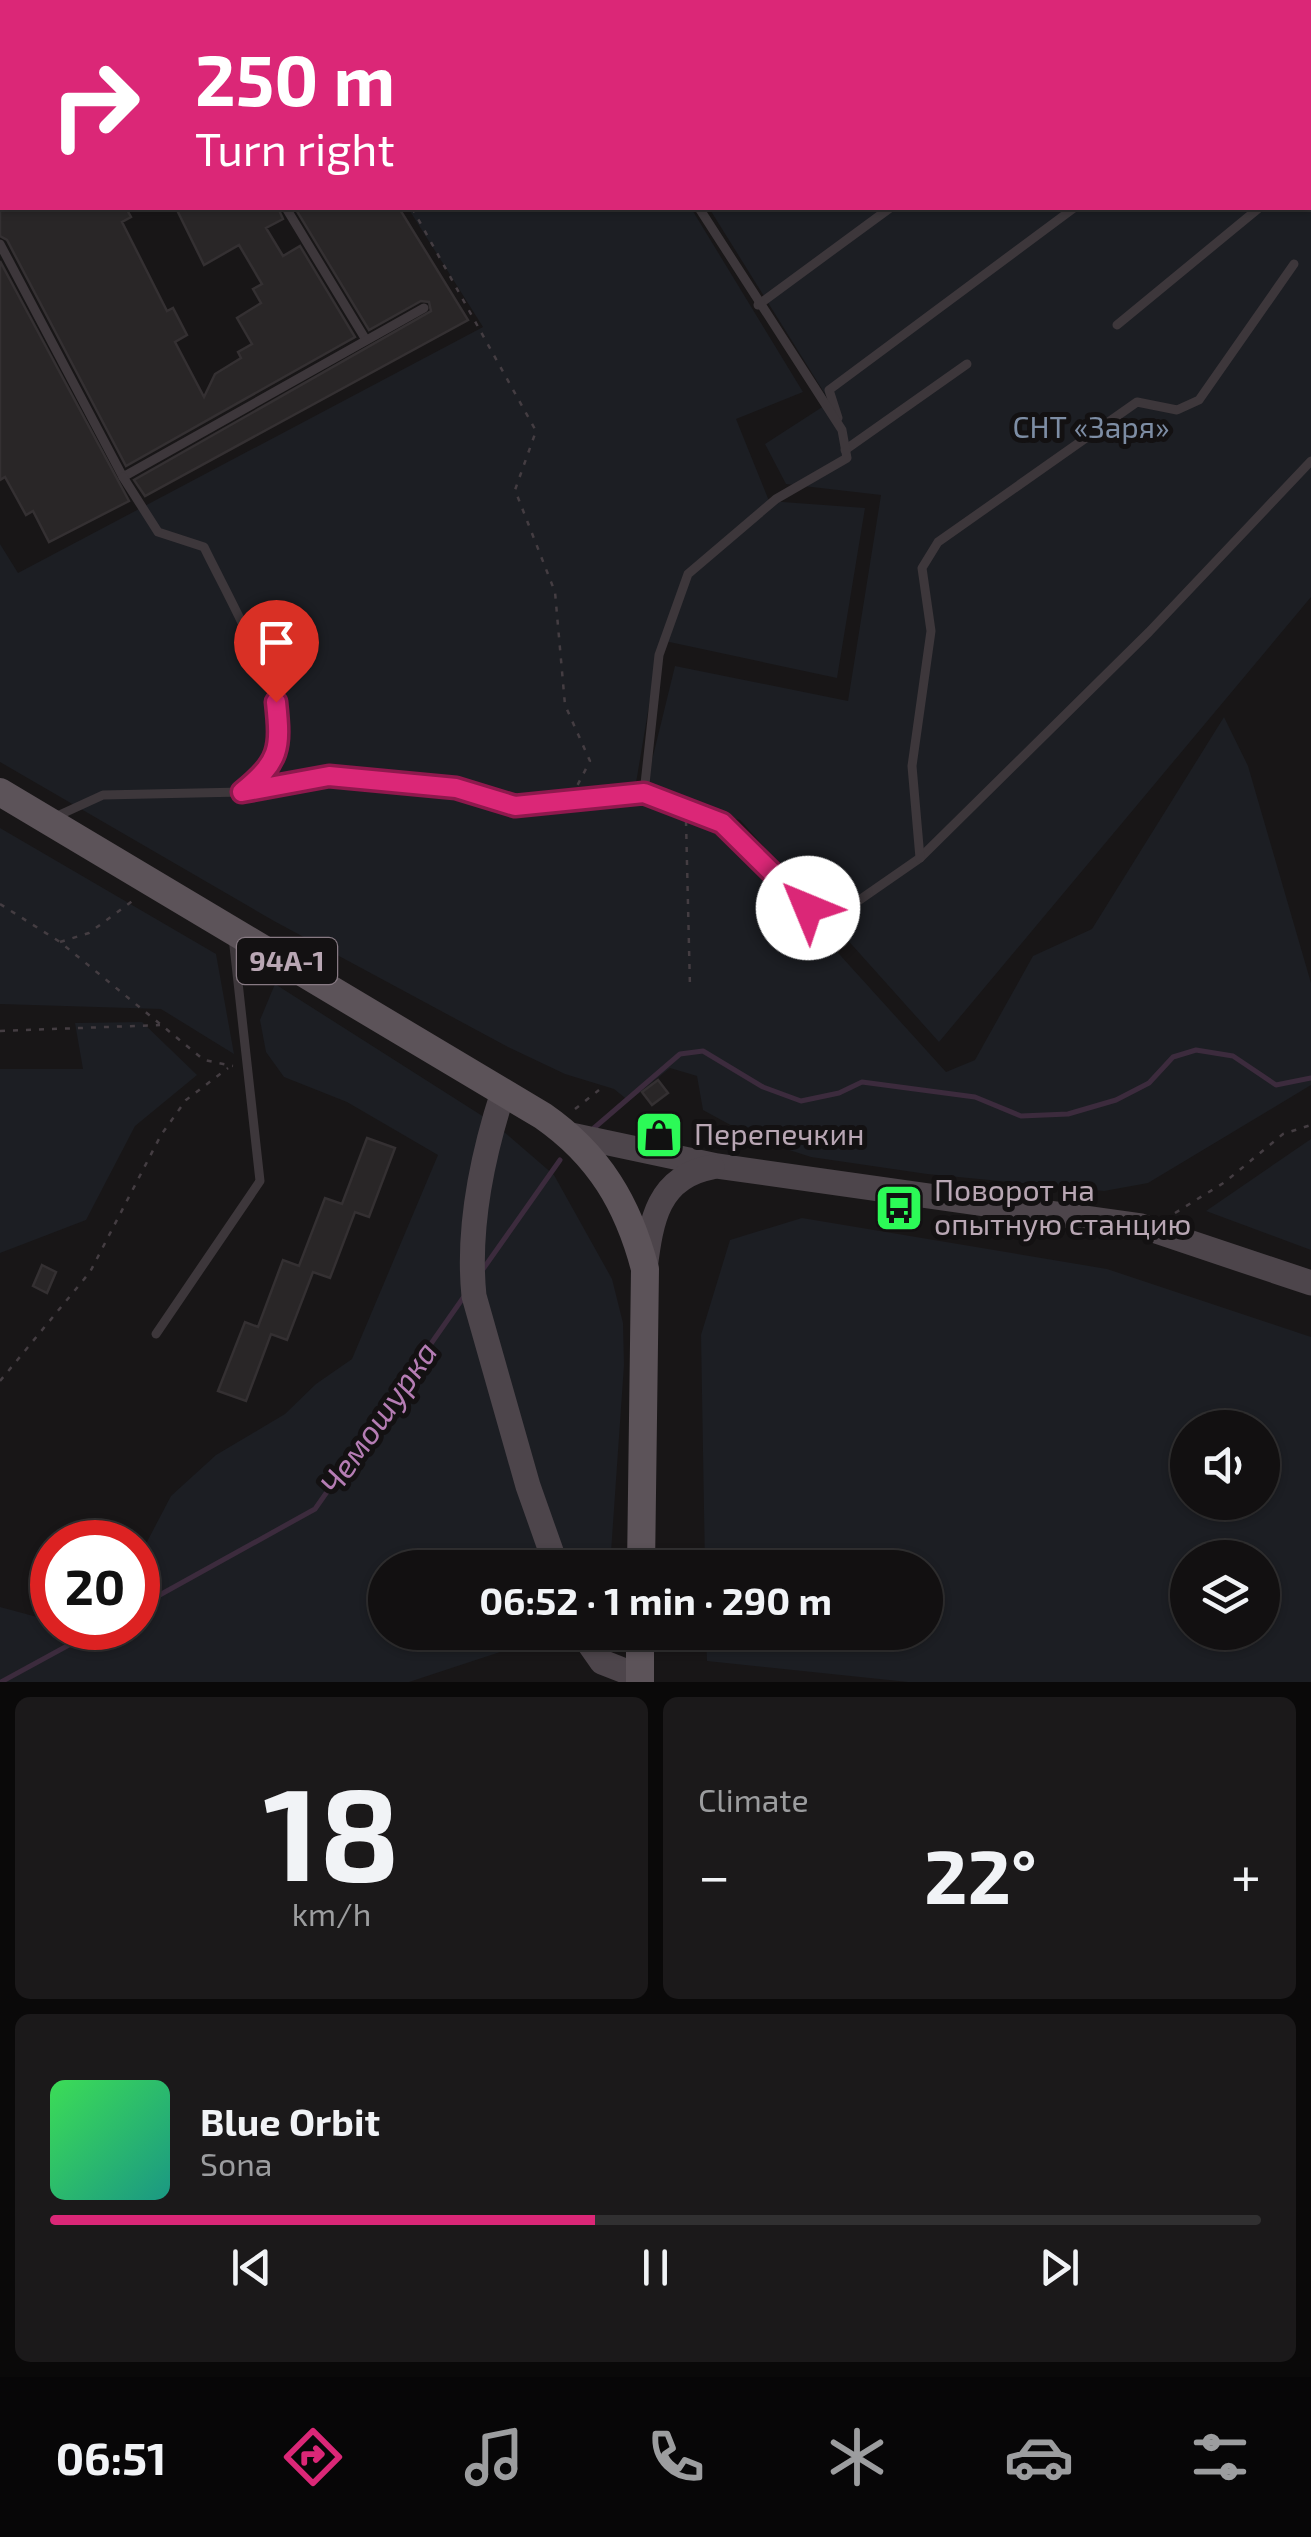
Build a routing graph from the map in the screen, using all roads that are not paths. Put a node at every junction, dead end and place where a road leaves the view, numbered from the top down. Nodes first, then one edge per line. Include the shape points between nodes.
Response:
1 (287, 210) edge
2 (703, 210) edge
3 (887, 210) edge
4 (1071, 210) edge
5 (1257, 210) edge
6 (0, 244) edge
7 (1294, 264) dead end
8 (758, 305) junction
9 (424, 308) dead end
10 (1117, 325) dead end
11 (366, 340) junction
12 (967, 364) dead end
13 (842, 430) junction
14 (845, 450) junction
15 (1311, 461) edge
16 (123, 477) junction
17 (0, 792) edge
18 (242, 792) junction
19 (644, 793) junction
20 (48, 820) junction
21 (920, 858) junction
22 (232, 930) junction
23 (504, 1092) junction
24 (567, 1123) junction
25 (717, 1166) junction
26 (645, 1268) junction
27 (1311, 1283) edge
28 (156, 1334) dead end
29 (550, 1550) edge
30 (641, 1550) edge
31 (594, 1650) edge
32 (640, 1650) edge
33 (640, 1680) edge

1 - 11 lane
2 - 8 lane
3 - 8 lane
4 - 13 lane via 829,390
5 - 10 lane
6 - 16 lane
7 - 21 lane via 1199,400 1177,410 1137,402 938,542 922,568 931,632 912,766
8 - 13 lane
9 - 11 lane
11 - 16 lane
12 - 14 lane
13 - 14 lane
14 - 19 lane via 847,458 776,499 688,574 660,655
15 - 21 lane
16 - 18 lane via 158,532 204,547 276,702 280,744 268,770
17 - 20 main road, 94А-1
18 - 19 lane via 329,776 456,788 515,806
18 - 20 lane via 103,795
19 - 21 lane via 722,823 808,908 858,900
20 - 22 main road, 94А-1
22 - 23 main road, 94А-1
22 - 28 lane via 260,1182
23 - 24 main road, 94А-1
23 - 29 street via 486,1144 472,1283
24 - 25 street
24 - 26 main road, 94А-1 via 615,1188
25 - 26 street via 679,1178 665,1192
25 - 27 street via 1141,1226
26 - 30 main road, 94А-1
31 - 33 street via 602,1662
32 - 33 main road

